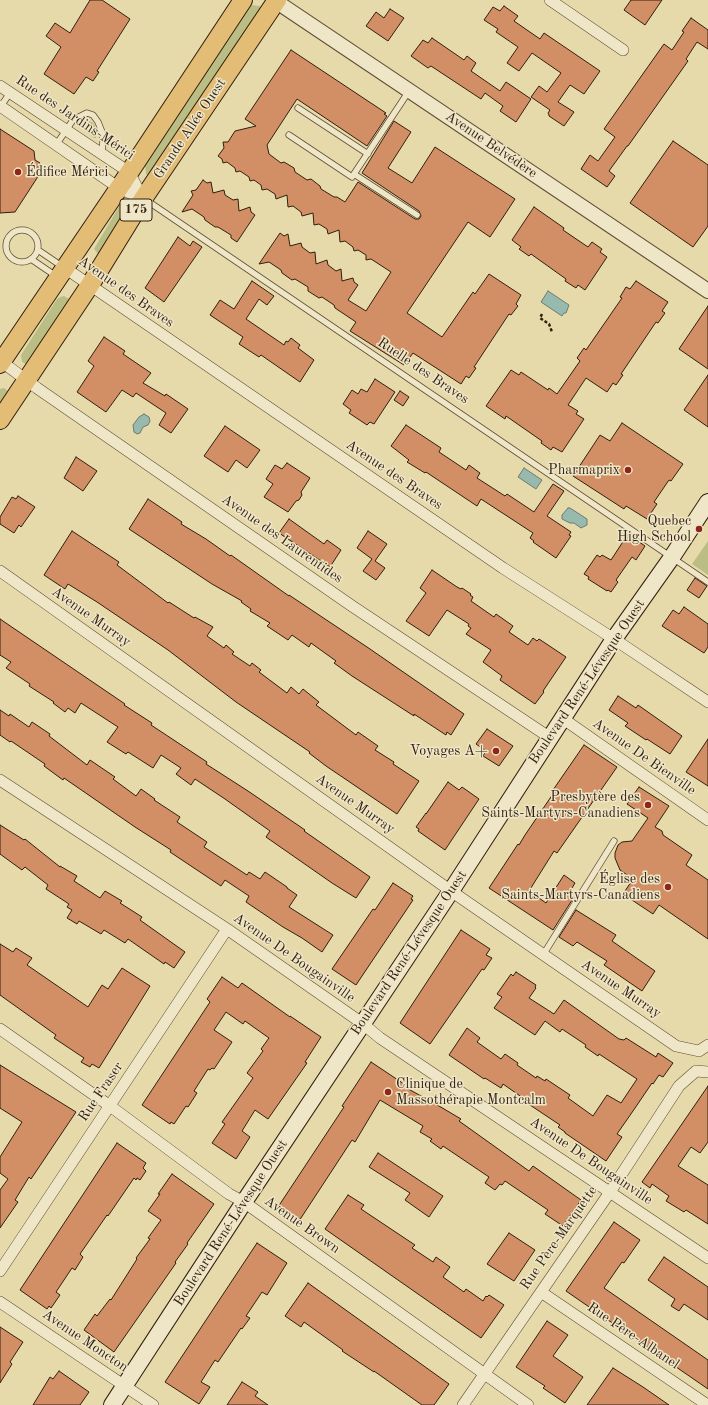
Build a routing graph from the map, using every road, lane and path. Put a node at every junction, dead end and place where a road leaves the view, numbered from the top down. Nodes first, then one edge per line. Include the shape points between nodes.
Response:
1 (243, 0) edge
2 (276, 0) edge
3 (550, 0) edge
4 (624, 50) dead end
5 (0, 86) edge
6 (410, 91) junction
7 (10, 92) junction
8 (0, 106) edge
9 (298, 108) dead end
10 (66, 130) junction
11 (289, 135) dead end
12 (56, 144) junction
13 (102, 154) junction
14 (368, 154) junction
15 (129, 172) junction
16 (354, 174) junction
17 (120, 188) junction
18 (143, 199) junction
19 (417, 215) dead end
20 (38, 250) junction
21 (31, 259) junction
22 (62, 273) junction
23 (90, 285) junction
24 (708, 291) edge
25 (542, 314) dead end
26 (552, 332) dead end
27 (1, 363) edge
28 (26, 381) junction
29 (0, 420) edge
30 (708, 502) edge
31 (672, 557) junction
32 (0, 570) edge
33 (708, 582) edge
34 (614, 638) junction
35 (708, 702) edge
36 (562, 718) junction
37 (550, 737) junction
38 (0, 780) edge
39 (708, 820) edge
40 (614, 841) dead end
41 (451, 891) junction
42 (227, 929) junction
43 (543, 955) junction
44 (362, 1023) junction
45 (0, 1029) edge
46 (703, 1048) edge
47 (708, 1072) edge
48 (110, 1106) junction
49 (610, 1192) junction
50 (244, 1202) junction
51 (708, 1258) edge
52 (0, 1271) edge
53 (540, 1292) junction
54 (0, 1302) edge
55 (484, 1374) junction
56 (125, 1386) junction
57 (112, 1405) edge
58 (153, 1405) edge
59 (463, 1405) edge
60 (528, 1405) edge
61 (705, 1405) edge

1 - 15 main road, Grande Allée Ouest / 175
2 - 6 street, Avenue Belvédère
2 - 18 main road, Grande Allée Ouest / 175
3 - 4 street
5 - 7 street, Rue des Jardins-Mérici
6 - 14 lane
6 - 24 street, Avenue Belvédère
7 - 8 lane
7 - 10 street, Rue des Jardins-Mérici
8 - 12 street
9 - 14 lane
10 - 12 lane
10 - 13 street, Rue des Jardins-Mérici
10 - 13 lane via 80,115 93,115 102,132
11 - 16 lane via 352,177
12 - 17 street
13 - 15 street, Rue des Jardins-Mérici
14 - 16 lane
15 - 17 main road, Grande Allée Ouest / 175
15 - 18 street, Rue des Jardins-Mérici
16 - 19 lane
17 - 18 street, Ruelle des Braves
17 - 22 main road, Grande Allée Ouest / 175
18 - 23 main road, Grande Allée Ouest / 175
18 - 31 lane, Ruelle des Braves
20 - 21 lane
20 - 21 lane via 37,240 31,232 21,229 11,234 6,248 11,257 21,262
20 - 22 lane
21 - 22 lane
22 - 23 street, Avenue des Braves
22 - 27 main road, Grande Allée Ouest / 175
23 - 28 main road, Grande Allée Ouest / 175
23 - 34 street, Avenue des Braves via 503,568
25 - 26 path via 540,318 549,324
27 - 28 street, Avenue des Laurentides
28 - 29 main road, Grande Allée Ouest / 175
28 - 37 street, Avenue des Laurentides via 352,606
30 - 31 main road, Boulevard René-Lévesque Ouest
31 - 33 lane, Ruelle des Braves
31 - 34 main road, Boulevard René-Lévesque Ouest
32 - 41 street, Avenue Murray
34 - 35 street, Avenue des Braves
34 - 36 main road, Boulevard René-Lévesque Ouest
36 - 37 main road, Boulevard René-Lévesque Ouest
36 - 39 street, Avenue De Bienville
37 - 41 main road, Boulevard René-Lévesque Ouest
38 - 42 street, Avenue De Bougainville
40 - 43 lane
41 - 43 street, Avenue Murray
41 - 44 main road, Boulevard René-Lévesque Ouest
42 - 44 street, Avenue De Bougainville
42 - 48 street, Rue Fraser
43 - 46 street, Avenue Murray via 676,1046
44 - 49 street, Avenue De Bougainville via 380,1038
44 - 50 main road, Boulevard René-Lévesque Ouest
45 - 48 street, Avenue Brown
47 - 49 street, Rue Père-Marquette via 696,1071 679,1086
48 - 50 street, Avenue Brown via 229,1194
48 - 52 street, Rue Fraser
49 - 51 street, Avenue De Bougainville
49 - 53 street, Rue Père-Marquette
50 - 55 street, Avenue Brown
50 - 56 main road, Boulevard René-Lévesque Ouest
53 - 55 street, Rue Père-Marquette
53 - 61 street, Rue Père-Albanel
54 - 56 street, Avenue Moncton
55 - 59 street, Rue Père-Marquette
55 - 60 street, Avenue Brown
56 - 57 main road, Boulevard René-Lévesque Ouest
56 - 58 street, Avenue Moncton

